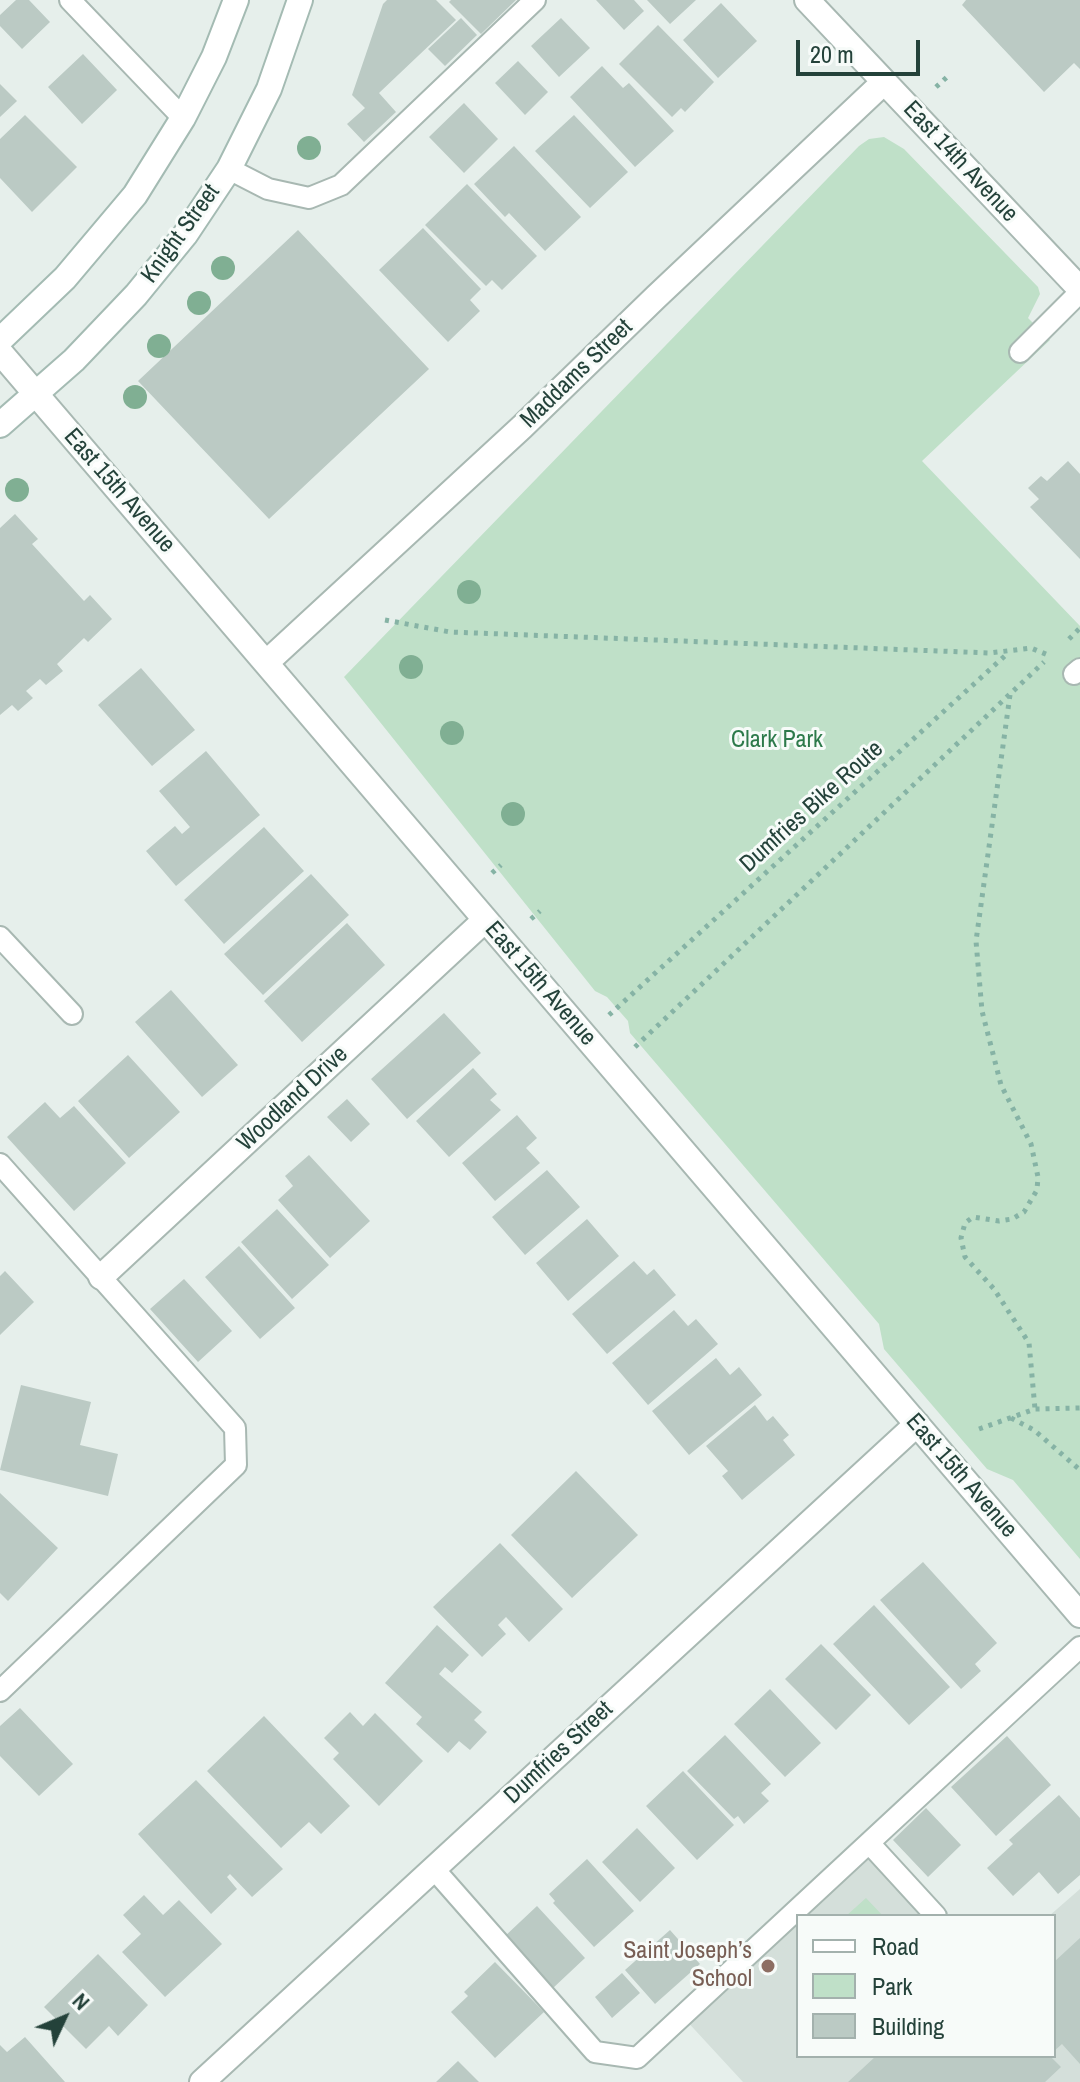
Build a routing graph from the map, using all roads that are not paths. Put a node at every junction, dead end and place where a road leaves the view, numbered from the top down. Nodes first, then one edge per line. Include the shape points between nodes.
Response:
1 (70, 0) edge
2 (236, 0) edge
3 (300, 0) edge
4 (535, 0) edge
5 (807, 0) edge
6 (884, 82) junction
7 (183, 118) junction
8 (229, 169) junction
9 (1080, 290) edge
10 (0, 340) edge
11 (0, 352) edge
12 (1020, 352) dead end
13 (35, 394) junction
14 (0, 425) edge
15 (267, 662) junction
16 (485, 920) junction
17 (0, 937) edge
18 (72, 1014) dead end
19 (0, 1164) edge
20 (101, 1277) junction
21 (917, 1424) junction
22 (1080, 1615) edge
23 (1080, 1647) edge
24 (0, 1691) edge
25 (870, 1844) junction
26 (434, 1869) junction
27 (934, 1914) edge
28 (202, 2082) edge

1 - 7 lane
2 - 7 street
3 - 8 street, Knight Street via 269,89
4 - 8 lane via 341,185 309,198 268,189
5 - 6 street, East 14th Avenue
6 - 9 street, East 14th Avenue
6 - 15 street, Maddams Street
7 - 10 street via 135,195 87,254
8 - 13 street, Knight Street via 136,295
9 - 12 lane
11 - 13 street, East 15th Avenue
13 - 14 street, Knight Street
13 - 15 street, East 15th Avenue
15 - 16 street, East 15th Avenue
16 - 20 street, Woodland Drive
16 - 21 street, East 15th Avenue
17 - 18 lane
19 - 20 lane
20 - 24 lane via 235,1428 236,1465
21 - 22 street, East 15th Avenue
21 - 26 street, Dumfries Street
23 - 25 lane
25 - 26 lane via 637,2058 595,2052
25 - 27 lane
26 - 28 street, Dumfries Street

